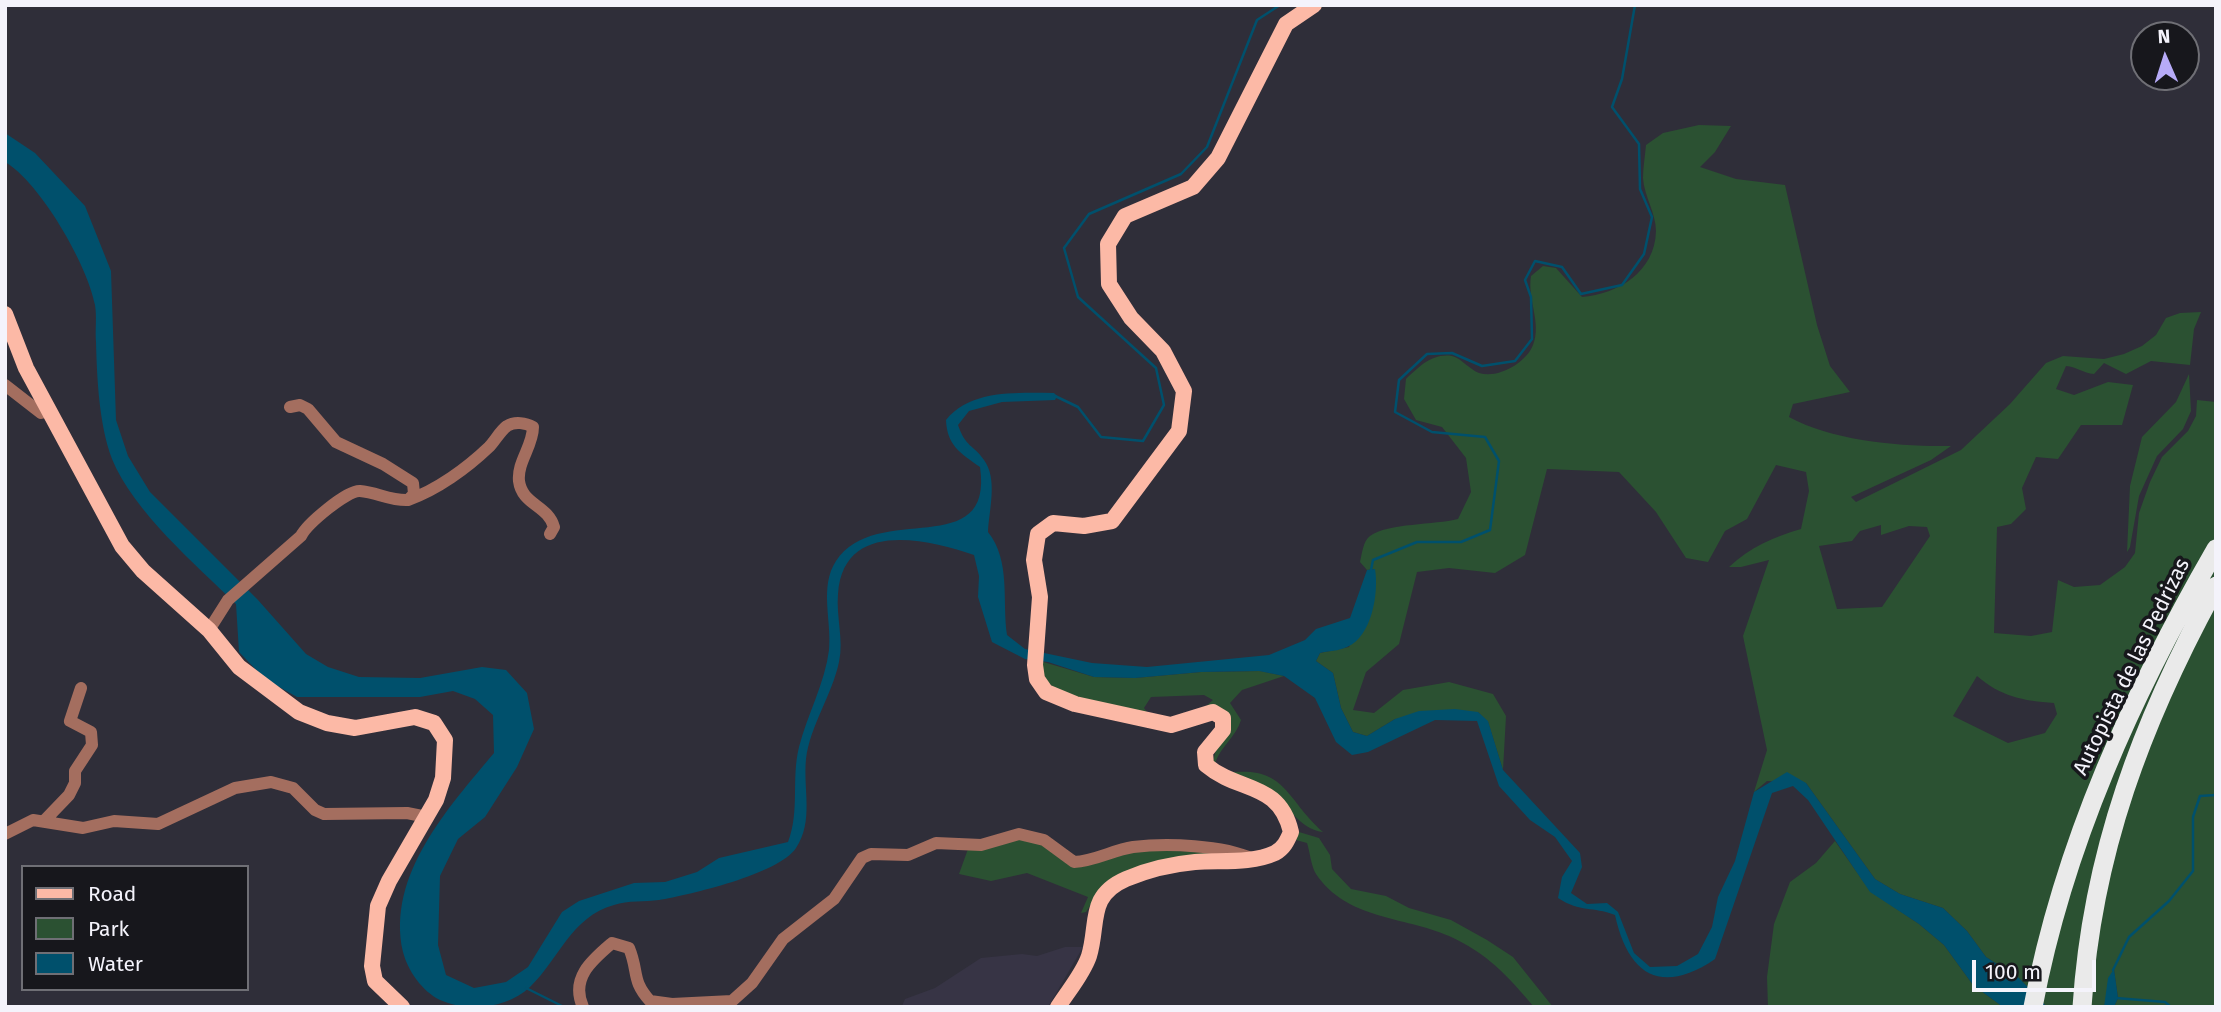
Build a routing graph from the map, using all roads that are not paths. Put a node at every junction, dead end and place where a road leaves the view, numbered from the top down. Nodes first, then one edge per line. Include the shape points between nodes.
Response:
1 (1314, 5) edge
2 (5, 314) edge
3 (5, 385) edge
4 (290, 407) dead end
5 (50, 411) junction
6 (408, 500) junction
7 (550, 534) dead end
8 (2216, 549) edge
9 (2216, 586) edge
10 (209, 630) junction
11 (81, 688) dead end
12 (427, 817) junction
13 (45, 820) junction
14 (5, 834) edge
15 (1254, 859) junction
16 (402, 1007) edge
17 (583, 1007) edge
18 (1058, 1007) edge
19 (2033, 1007) edge
20 (2082, 1007) edge

1 - 15 main road via 1286,24 1218,158 1192,187 1125,216 1108,244 1109,284 1131,318 1163,351 1184,391 1179,431 1112,522 1084,526 1053,523 1038,534 1034,560 1040,597 1035,665 1046,692 1074,704 1171,724 1213,712 1223,718 1223,730 1205,752 1206,765 1222,779 1262,790 1282,808 1291,832 1276,852
2 - 5 main road
3 - 5 street via 41,413
4 - 6 street via 308,409 335,442 413,483 414,494
5 - 10 main road via 122,546
6 - 7 street via 424,495 486,450 507,426 526,423 533,427 533,437 519,483 524,497 551,515 554,527
6 - 10 street via 359,490 347,493 307,523 301,536 228,600
8 - 19 highway, Autopista de las Pedrizas via 2112,752 2054,912
9 - 20 highway, Autopista de las Pedrizas via 2149,722 2116,810 2096,886
10 - 12 main road via 239,667 308,716 355,728 415,717 434,723 445,740 446,756 443,778
11 - 13 street via 70,721 91,732 92,745 75,771 69,795
12 - 13 street via 324,814 293,788 271,782 234,788 158,824 114,821 83,828
12 - 16 main road via 378,906 372,966 375,981
13 - 14 street via 33,820
15 - 17 street via 1222,849 1151,846 1074,862 1044,840 1019,834 981,845 936,843 908,855 871,854 862,858 834,899 783,939 752,983 732,1001 650,1001 636,986 629,948 612,943 580,976 578,996
15 - 18 main road via 1150,871 1107,891 1098,904 1088,959

